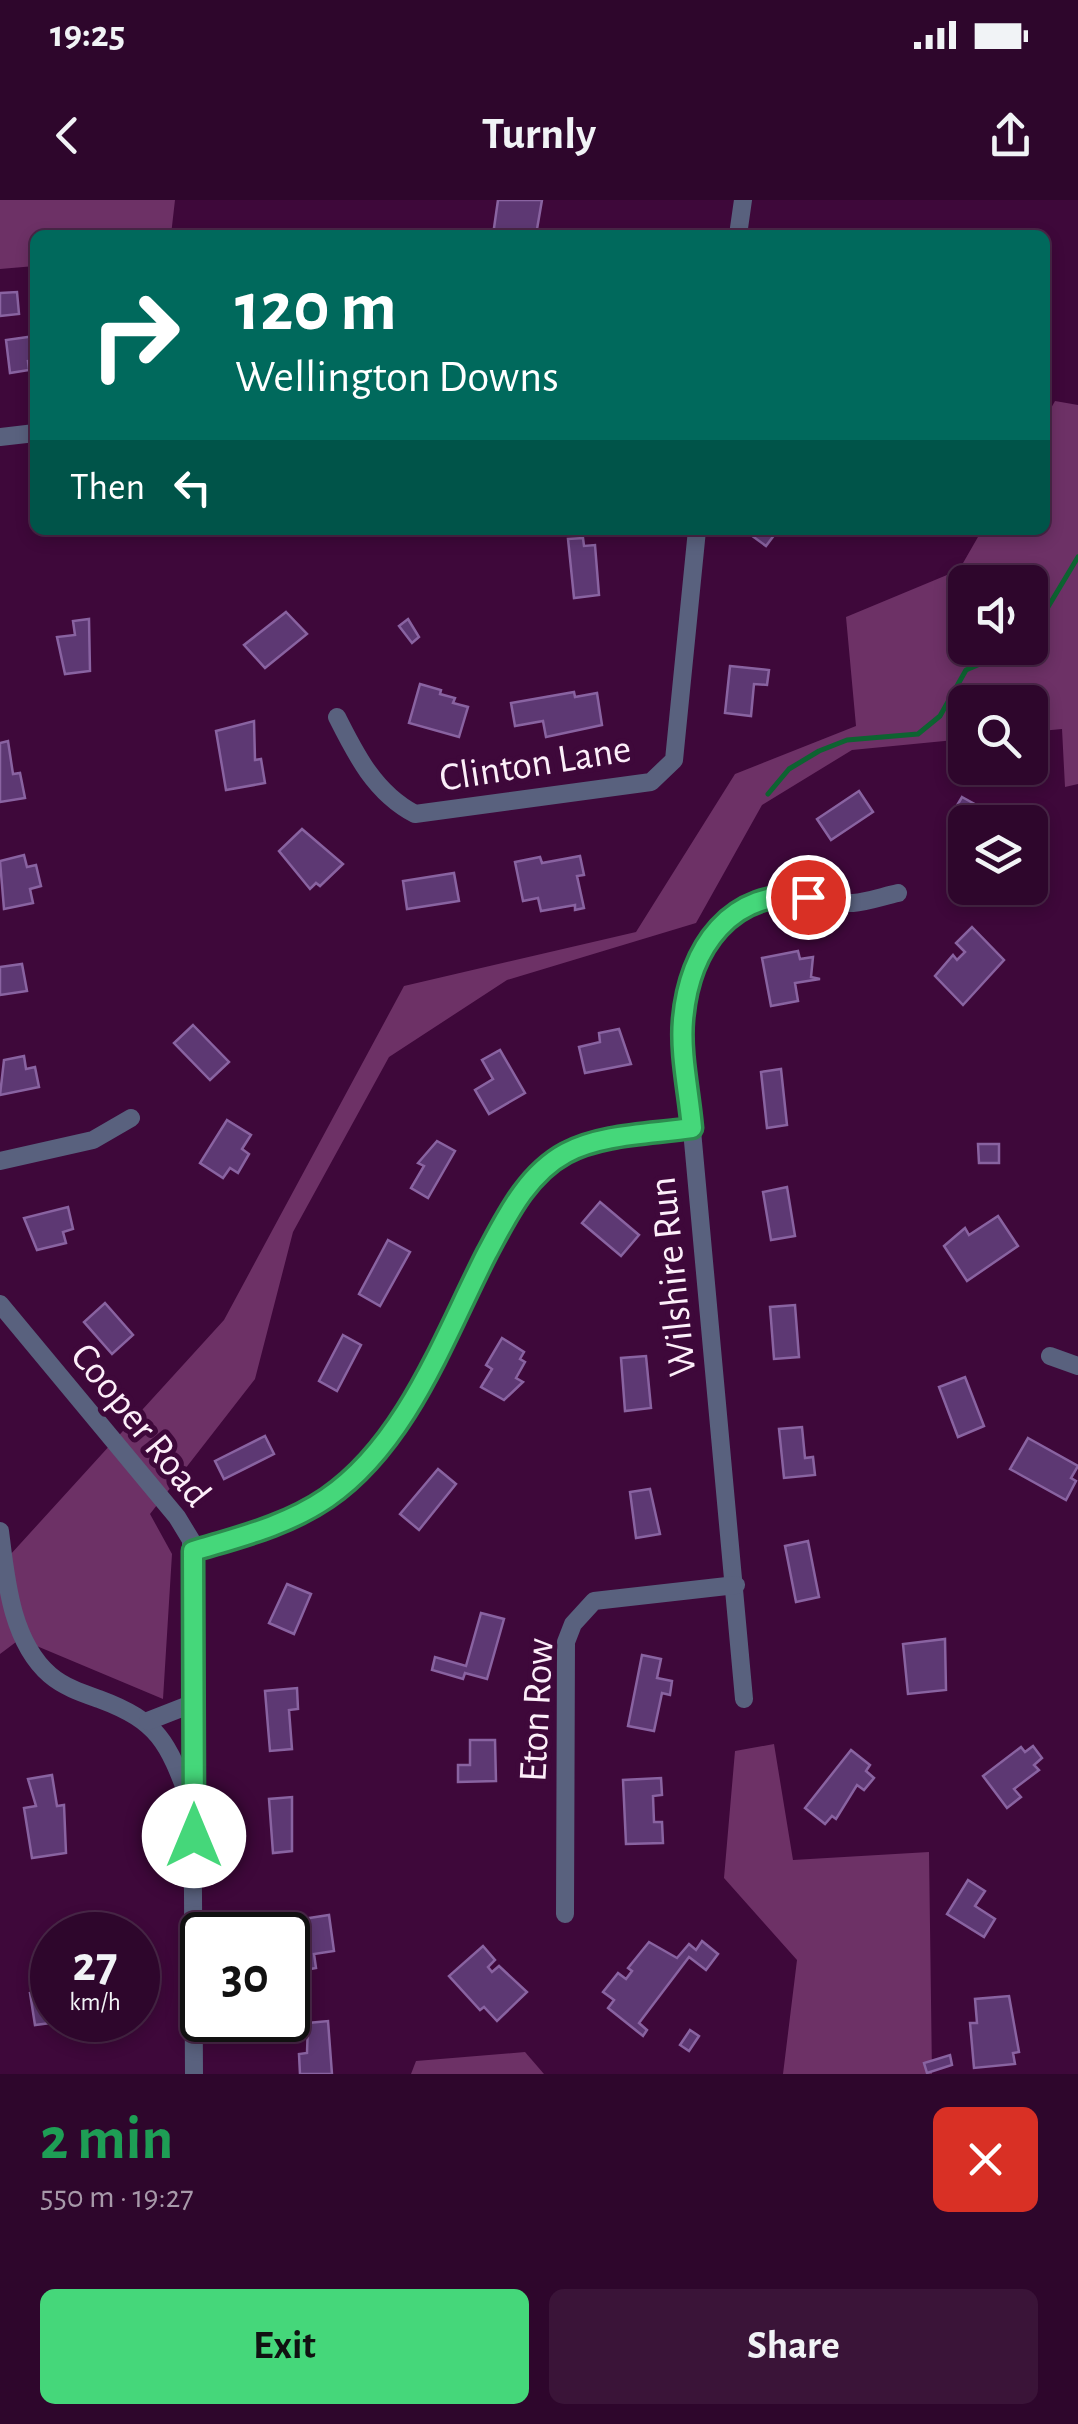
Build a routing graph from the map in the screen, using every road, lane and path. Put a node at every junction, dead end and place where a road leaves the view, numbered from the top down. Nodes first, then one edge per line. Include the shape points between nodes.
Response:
1 (743, 200) edge
2 (739, 230) edge
3 (30, 434) edge
4 (0, 437) edge
5 (696, 535) edge
6 (336, 717) dead end
7 (898, 893) dead end
8 (130, 1118) dead end
9 (692, 1128) junction
10 (0, 1161) edge
11 (4, 1315) edge
12 (1050, 1356) dead end
13 (1078, 1366) edge
14 (0, 1531) edge
15 (193, 1551) junction
16 (736, 1585) junction
17 (744, 1699) dead end
18 (194, 1704) junction
19 (148, 1721) junction
20 (194, 1813) junction
21 (565, 1914) dead end
22 (194, 2074) edge

1 - 2 street
3 - 4 street
5 - 6 street, Clinton Lane via 674,760 651,782 414,814 368,773
7 - 9 street, Wilshire Run via 853,903 765,897 730,913 713,931 694,964 682,1021
8 - 10 street via 93,1140
9 - 15 street via 592,1144 552,1163 506,1218 402,1417 356,1474 285,1521
9 - 16 street, Wilshire Run
11 - 15 street, Cooper Road via 178,1517
12 - 13 street
14 - 19 street via 27,1646 69,1688
15 - 18 street, Cooper Road
16 - 17 street, Wilshire Run
16 - 21 street, Eton Row via 594,1601 572,1624 566,1642
18 - 19 street
18 - 20 street, Cooper Road
19 - 20 street, Cooper Road via 173,1756
20 - 22 street, Cooper Road

